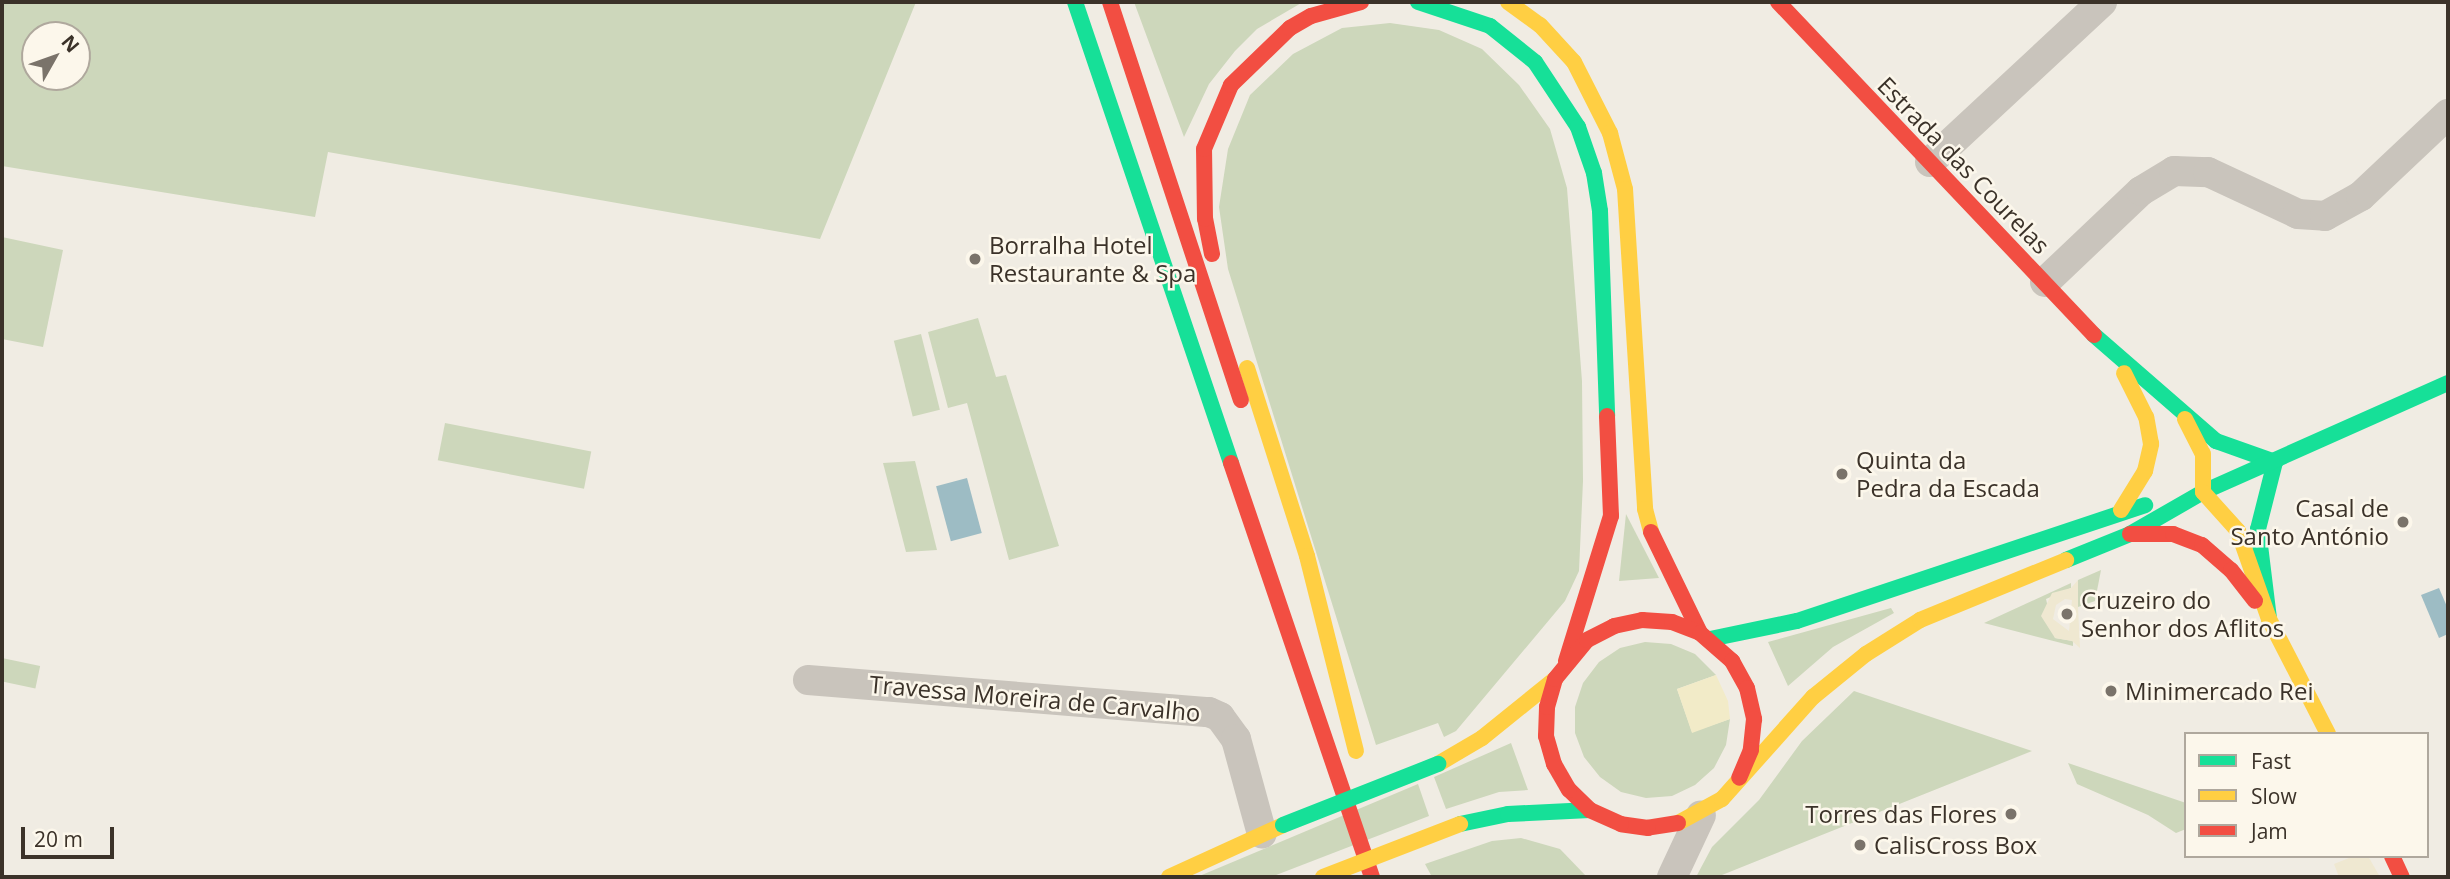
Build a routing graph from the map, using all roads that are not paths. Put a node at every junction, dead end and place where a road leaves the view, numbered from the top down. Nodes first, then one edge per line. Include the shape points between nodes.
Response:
1 (1075, 2) edge
2 (1110, 2) edge
3 (1361, 2) edge
4 (1418, 2) edge
5 (1508, 2) edge
6 (1778, 2) edge
7 (2102, 2) edge
8 (2448, 114) edge
9 (1930, 162) junction
10 (2045, 282) junction
11 (2117, 359) junction
12 (2448, 383) edge
13 (2182, 414) junction
14 (2275, 462) junction
15 (2203, 492) junction
16 (2121, 510) junction
17 (2130, 534) junction
18 (2269, 619) junction
19 (1704, 636) junction
20 (1566, 661) junction
21 (1555, 679) junction
22 (808, 680) dead end
23 (2327, 732) edge
24 (1360, 764) junction
25 (1739, 778) junction
26 (1373, 802) dead end
27 (1590, 810) junction
28 (1701, 815) junction
29 (1272, 830) junction
30 (1387, 839) dead end
31 (2393, 858) edge
32 (1395, 865) dead end
33 (1169, 877) edge
34 (1323, 877) edge
35 (1372, 877) edge
36 (1672, 877) edge
37 (2402, 877) edge

1 - 35 main road
2 - 24 main road
3 - 24 main road via 1311,16 1271,42 1242,69 1209,130 1203,172 1213,259 1307,556
4 - 20 main road via 1490,26 1535,62 1578,127 1594,173 1600,212 1611,516
5 - 19 main road via 1540,25 1574,62 1610,133 1625,189 1645,509 1652,537
6 - 9 main road, Estrada das Courelas
7 - 9 street
8 - 10 street via 2361,195 2325,216 2298,214 2208,172 2174,171 2141,191
9 - 10 main road, Estrada das Courelas
10 - 11 main road, Estrada das Courelas
11 - 13 main road
11 - 16 main road via 2151,437 2148,464
12 - 14 main road
13 - 14 main road via 2225,446
13 - 15 main road via 2203,454
14 - 15 main road
14 - 18 main road via 2258,529
15 - 16 main road
15 - 17 main road
15 - 18 main road via 2238,531
16 - 19 main road via 1797,621
17 - 18 main road via 2173,534 2203,545 2231,570
17 - 25 main road via 1951,605 1899,633 1814,697
18 - 23 main road
19 - 20 main road via 1672,622 1642,620 1614,626 1587,640
19 - 25 main road via 1732,661 1747,688 1754,719 1751,750
20 - 21 main road
21 - 27 main road via 1547,707 1551,755 1569,790
21 - 29 main road, bridge via 1482,738 1438,764
22 - 29 street, Travessa Moreira de Carvalho via 1209,712 1220,717 1236,739
24 - 26 main road
25 - 28 main road
27 - 28 main road via 1621,824 1648,828 1675,825
27 - 34 main road, bridge via 1508,814 1460,824
28 - 36 street
29 - 33 main road
30 - 32 main road
31 - 37 main road

